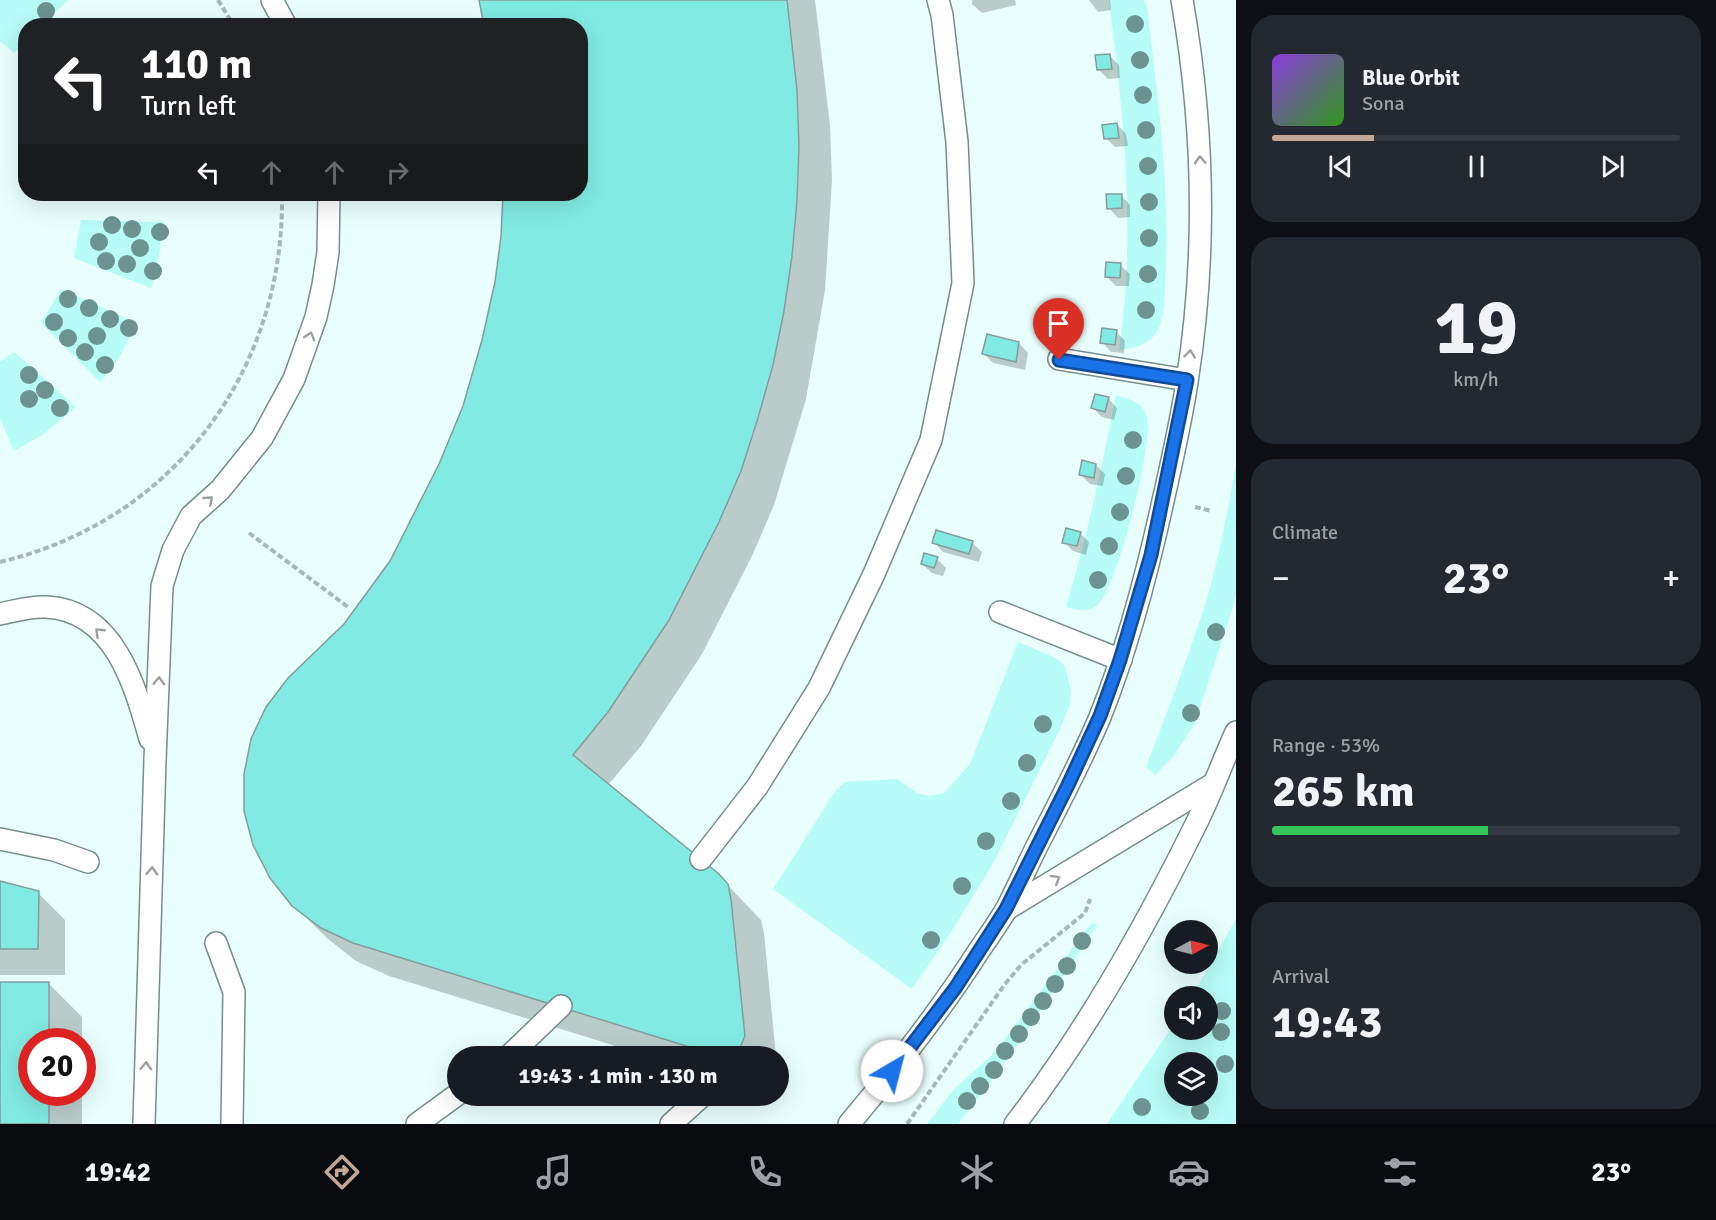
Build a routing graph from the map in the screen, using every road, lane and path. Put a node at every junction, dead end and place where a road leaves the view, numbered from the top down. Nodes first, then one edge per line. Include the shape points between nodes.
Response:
1 (218, 0) edge
2 (272, 0) edge
3 (938, 0) edge
4 (1182, 0) edge
5 (229, 18) edge
6 (282, 18) edge
7 (282, 201) edge
8 (329, 201) edge
9 (1059, 360) dead end
10 (1187, 380) junction
11 (1195, 507) dead end
12 (1212, 512) dead end
13 (249, 533) dead end
14 (0, 562) edge
15 (348, 607) dead end
16 (1000, 612) dead end
17 (0, 614) edge
18 (1120, 660) junction
19 (1236, 732) edge
20 (155, 760) junction
21 (1213, 784) junction
22 (0, 839) edge
23 (701, 859) dead end
24 (88, 862) dead end
25 (1092, 894) dead end
26 (1006, 909) junction
27 (216, 943) dead end
28 (561, 1006) dead end
29 (519, 1046) edge
30 (447, 1102) edge
31 (691, 1106) edge
32 (144, 1124) edge
33 (232, 1124) edge
34 (417, 1124) edge
35 (671, 1124) edge
36 (849, 1124) edge
37 (908, 1124) edge
38 (1015, 1124) edge

1 - 5 path
2 - 6 lane
3 - 23 lane via 957,142 963,283 931,440 874,574 819,688 757,787
10 -> 4 lane via 1198,279 1201,171 1198,113
7 - 14 path via 276,276 264,324 219,413 160,480 112,516 69,540
20 -> 8 lane via 162,586 173,550 191,516 220,490 262,438 294,379 316,317 328,252
9 - 10 lane
10 - 18 lane via 1151,555
11 - 12 path
13 - 15 path
16 - 18 lane
20 -> 17 lane via 130,676 102,633 84,618 63,610 46,607
18 - 26 lane via 1100,716
19 - 21 lane
32 -> 20 lane, bridge
26 -> 21 lane
21 - 38 lane via 1194,830 1137,939 1044,1087
22 - 24 lane via 54,850
25 - 37 path via 1085,914 1021,965 1005,984
26 - 36 lane via 956,987
27 - 33 lane via 234,992
28 - 29 lane
30 - 34 lane
31 - 35 lane

